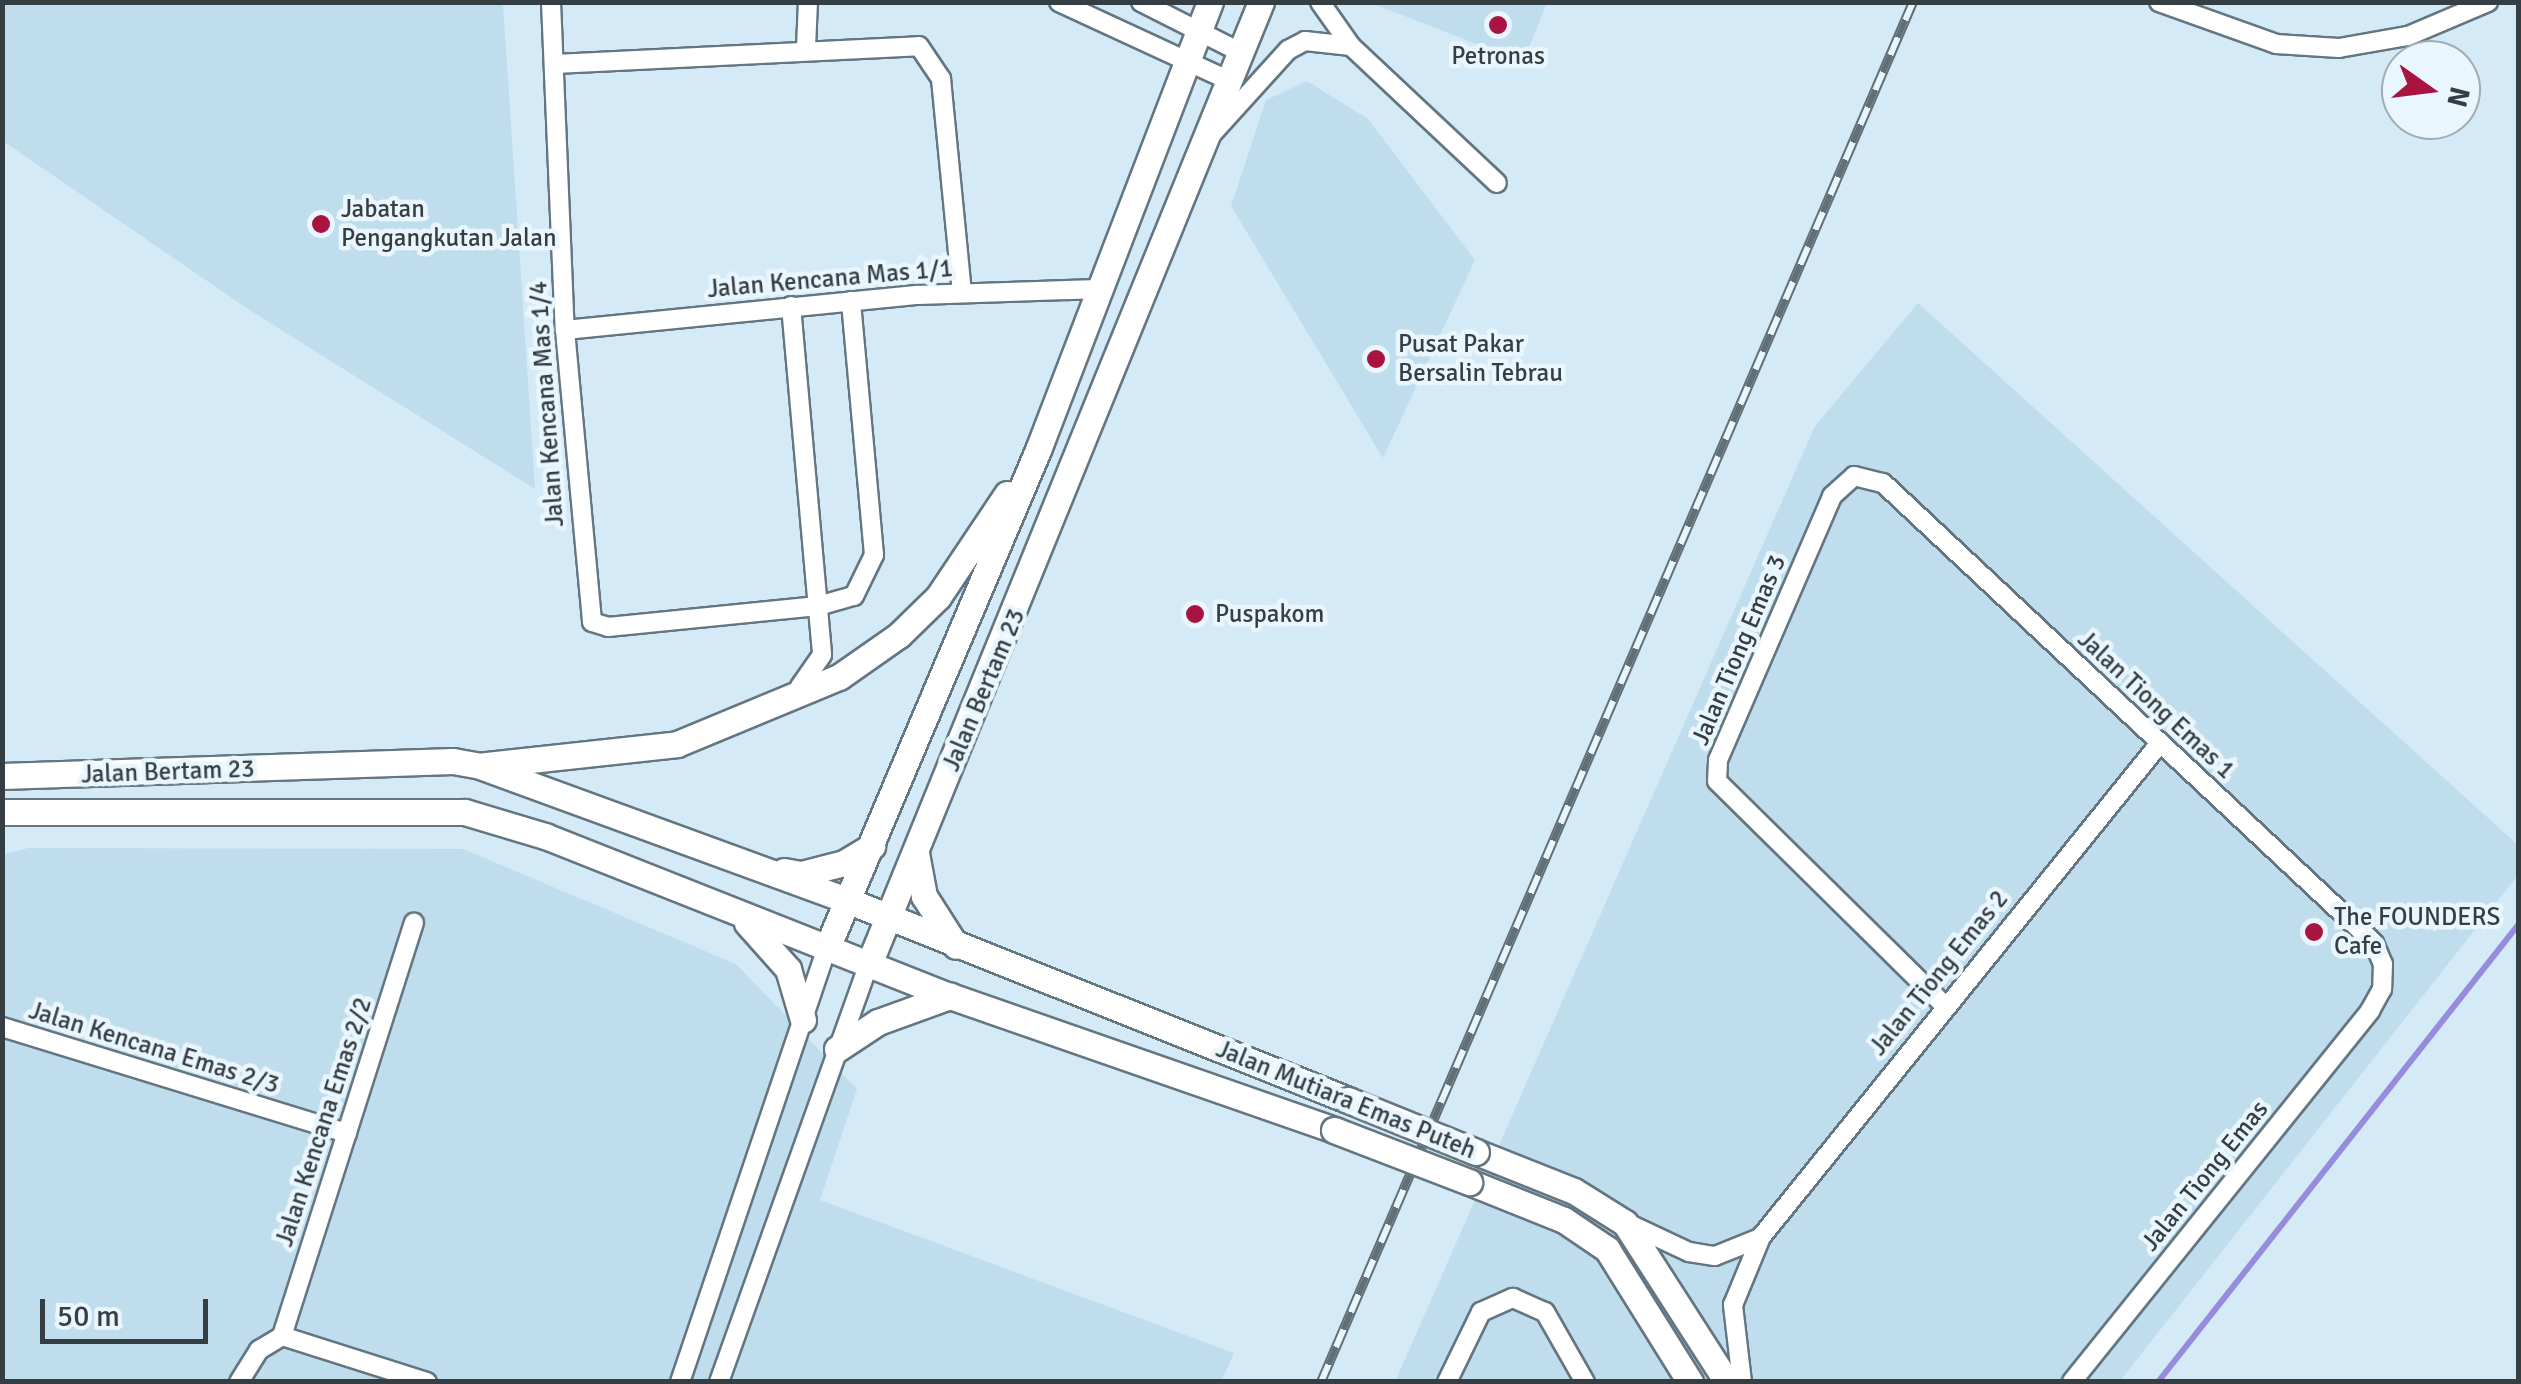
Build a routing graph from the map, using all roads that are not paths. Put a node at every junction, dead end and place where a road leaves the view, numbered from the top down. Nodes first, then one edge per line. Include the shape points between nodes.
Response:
1 (551, 2) edge
2 (808, 2) edge
3 (1059, 2) edge
4 (1141, 2) edge
5 (1210, 2) edge
6 (1261, 2) edge
7 (1320, 2) edge
8 (2159, 2) edge
9 (2488, 2) edge
10 (1197, 32) junction
11 (1351, 46) junction
12 (806, 47) junction
13 (1242, 53) junction
14 (1184, 59) junction
15 (556, 64) junction
16 (1230, 81) junction
17 (1210, 136) junction
18 (1498, 184) dead end
19 (1101, 288) junction
20 (962, 292) junction
21 (851, 301) junction
22 (791, 306) junction
23 (565, 330) junction
24 (1038, 450) junction
25 (1854, 476) joint
26 (818, 606) junction
27 (772, 708) junction
28 (2160, 743) junction
29 (480, 766) junction
30 (2, 776) edge
31 (2, 812) edge
32 (872, 846) junction
33 (916, 853) junction
34 (754, 866) junction
35 (849, 901) junction
36 (735, 912) junction
37 (888, 916) junction
38 (414, 923) dead end
39 (956, 946) junction
40 (827, 948) junction
41 (870, 964) junction
42 (950, 996) junction
43 (2377, 1000) joint
44 (1943, 1004) junction
45 (803, 1020) junction
46 (2, 1027) edge
47 (837, 1049) junction
48 (347, 1134) junction
49 (1625, 1223) junction
50 (1760, 1238) junction
51 (282, 1336) junction
52 (239, 1382) edge
53 (428, 1382) edge
54 (680, 1382) edge
55 (719, 1382) edge
56 (1448, 1382) edge
57 (1586, 1382) edge
58 (1690, 1382) edge
59 (1727, 1382) edge
60 (1742, 1382) edge
61 (2072, 1382) edge

1 - 15 street, Jalan Kencana Mas 1/4
2 - 12 street
3 - 14 street
4 - 10 street
5 - 10 street, Jalan Bertam 23
6 - 13 street, Jalan Bertam 23
7 - 11 street
8 - 9 street via 2276,44 2338,48 2408,36
10 - 13 street
10 - 14 street, Jalan Bertam 23
11 - 17 street via 1306,42 1288,50
11 - 18 street
12 - 15 street
12 - 20 street via 918,46 933,60 941,79
13 - 16 street, Jalan Bertam 23
14 - 16 street
14 - 19 street, Jalan Bertam 23
15 - 23 street, Jalan Kencana Mas 1/4
16 - 17 street, Jalan Bertam 23
17 - 33 street, Jalan Bertam 23
19 - 20 street, Jalan Kencana Mas 1/1
19 - 24 street, Jalan Bertam 23
20 - 21 street, Jalan Kencana Mas 1/1
21 - 22 street, Jalan Kencana Mas 1/1
21 - 26 street via 874,555 854,596
22 - 23 street, Jalan Kencana Mas 1/1
22 - 26 street
23 - 26 street, Jalan Kencana Mas 1/4 via 592,622 608,627
24 - 27 street via 938,597 899,635 839,677
24 - 32 street, Jalan Bertam 23
25 - 28 street, Jalan Tiong Emas 1 via 1882,483
25 - 44 street, Jalan Tiong Emas 3 via 1832,496 1718,760 1717,781
26 - 27 street via 820,666
27 - 29 street via 677,744
28 - 43 street, Jalan Tiong Emas 1 via 2374,943 2384,976
28 - 44 street, Jalan Tiong Emas 2
29 - 30 street, Jalan Bertam 23 via 453,761
29 - 34 street, Jalan Bertam 23
31 - 36 street, Jalan Bertam 23 via 466,812
32 - 34 street via 844,863 801,874
32 - 35 street, Jalan Bertam 23
33 - 37 street, Jalan Bertam 23
33 - 39 street via 924,896
34 - 35 street, Jalan Bertam 23
35 - 37 street, Jalan Mutiara Emas Puteh
35 - 40 street, Jalan Bertam 23
36 - 40 street, Jalan Bertam 23
36 - 45 street via 788,969
37 - 39 street, Jalan Mutiara Emas Puteh
37 - 41 street, Jalan Bertam 23
38 - 48 street, Jalan Kencana Emas 2/2
39 - 49 street, Jalan Mutiara Emas Puteh, bridge via 1574,1191
40 - 41 street, Jalan Mutiara Emas Puteh
40 - 45 street, Jalan Bertam 23
41 - 42 street, Jalan Mutiara Emas Puteh
41 - 47 street, Jalan Bertam 23
42 - 47 street via 878,1022
42 - 58 street, Jalan Mutiara Emas Puteh, bridge via 1334,1130 1564,1220 1607,1249
43 - 61 street, Jalan Tiong Emas
44 - 50 street, Jalan Tiong Emas 2
45 - 54 street, Jalan Bertam 23
46 - 48 street, Jalan Kencana Emas 2/3
47 - 55 street, Jalan Bertam 23
48 - 51 street, Jalan Kencana Emas 2/2
49 - 50 street via 1715,1256
49 - 59 street, Jalan Mutiara Emas Puteh
50 - 60 street, Jalan Tiong Emas 2 via 1732,1306
51 - 52 street via 259,1350
51 - 53 street
56 - 57 street via 1481,1312 1513,1298 1545,1312

